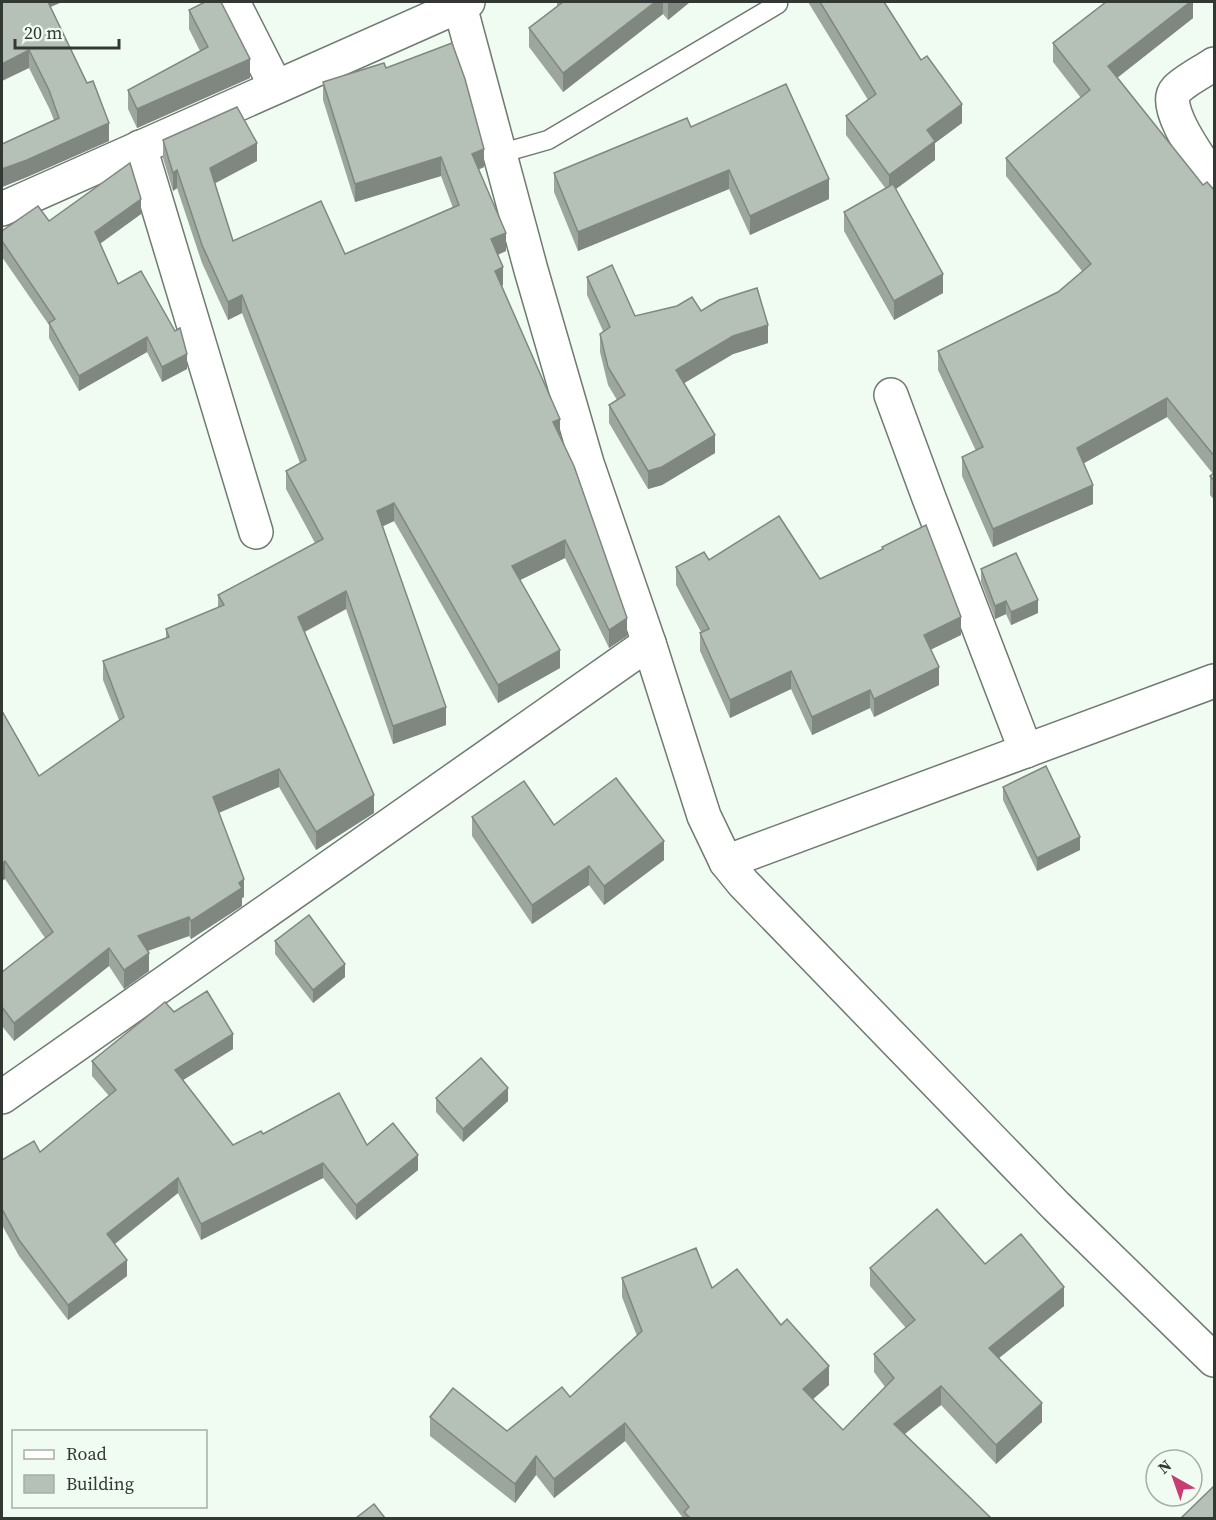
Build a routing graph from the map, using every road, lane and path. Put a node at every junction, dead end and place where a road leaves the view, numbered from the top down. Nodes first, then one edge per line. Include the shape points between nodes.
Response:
1 (233, 2) edge
2 (464, 4) edge
3 (778, 4) dead end
4 (1215, 64) edge
5 (276, 87) junction
6 (140, 147) junction
7 (499, 154) junction
8 (1215, 180) edge
9 (2, 209) edge
10 (891, 395) dead end
11 (256, 532) dead end
12 (649, 643) junction
13 (1215, 681) edge
14 (1026, 751) junction
15 (726, 862) junction
16 (4, 1088) edge
17 (1215, 1360) edge

1 - 5 street
2 - 5 street
2 - 7 street
3 - 7 lane via 548,140
4 - 8 street via 1175,91 1171,101 1179,124
5 - 6 street
6 - 9 street
6 - 11 street
7 - 12 street via 587,463
10 - 14 street
12 - 15 street via 704,816
12 - 16 street
13 - 14 street
14 - 15 street
15 - 17 street via 1056,1206

